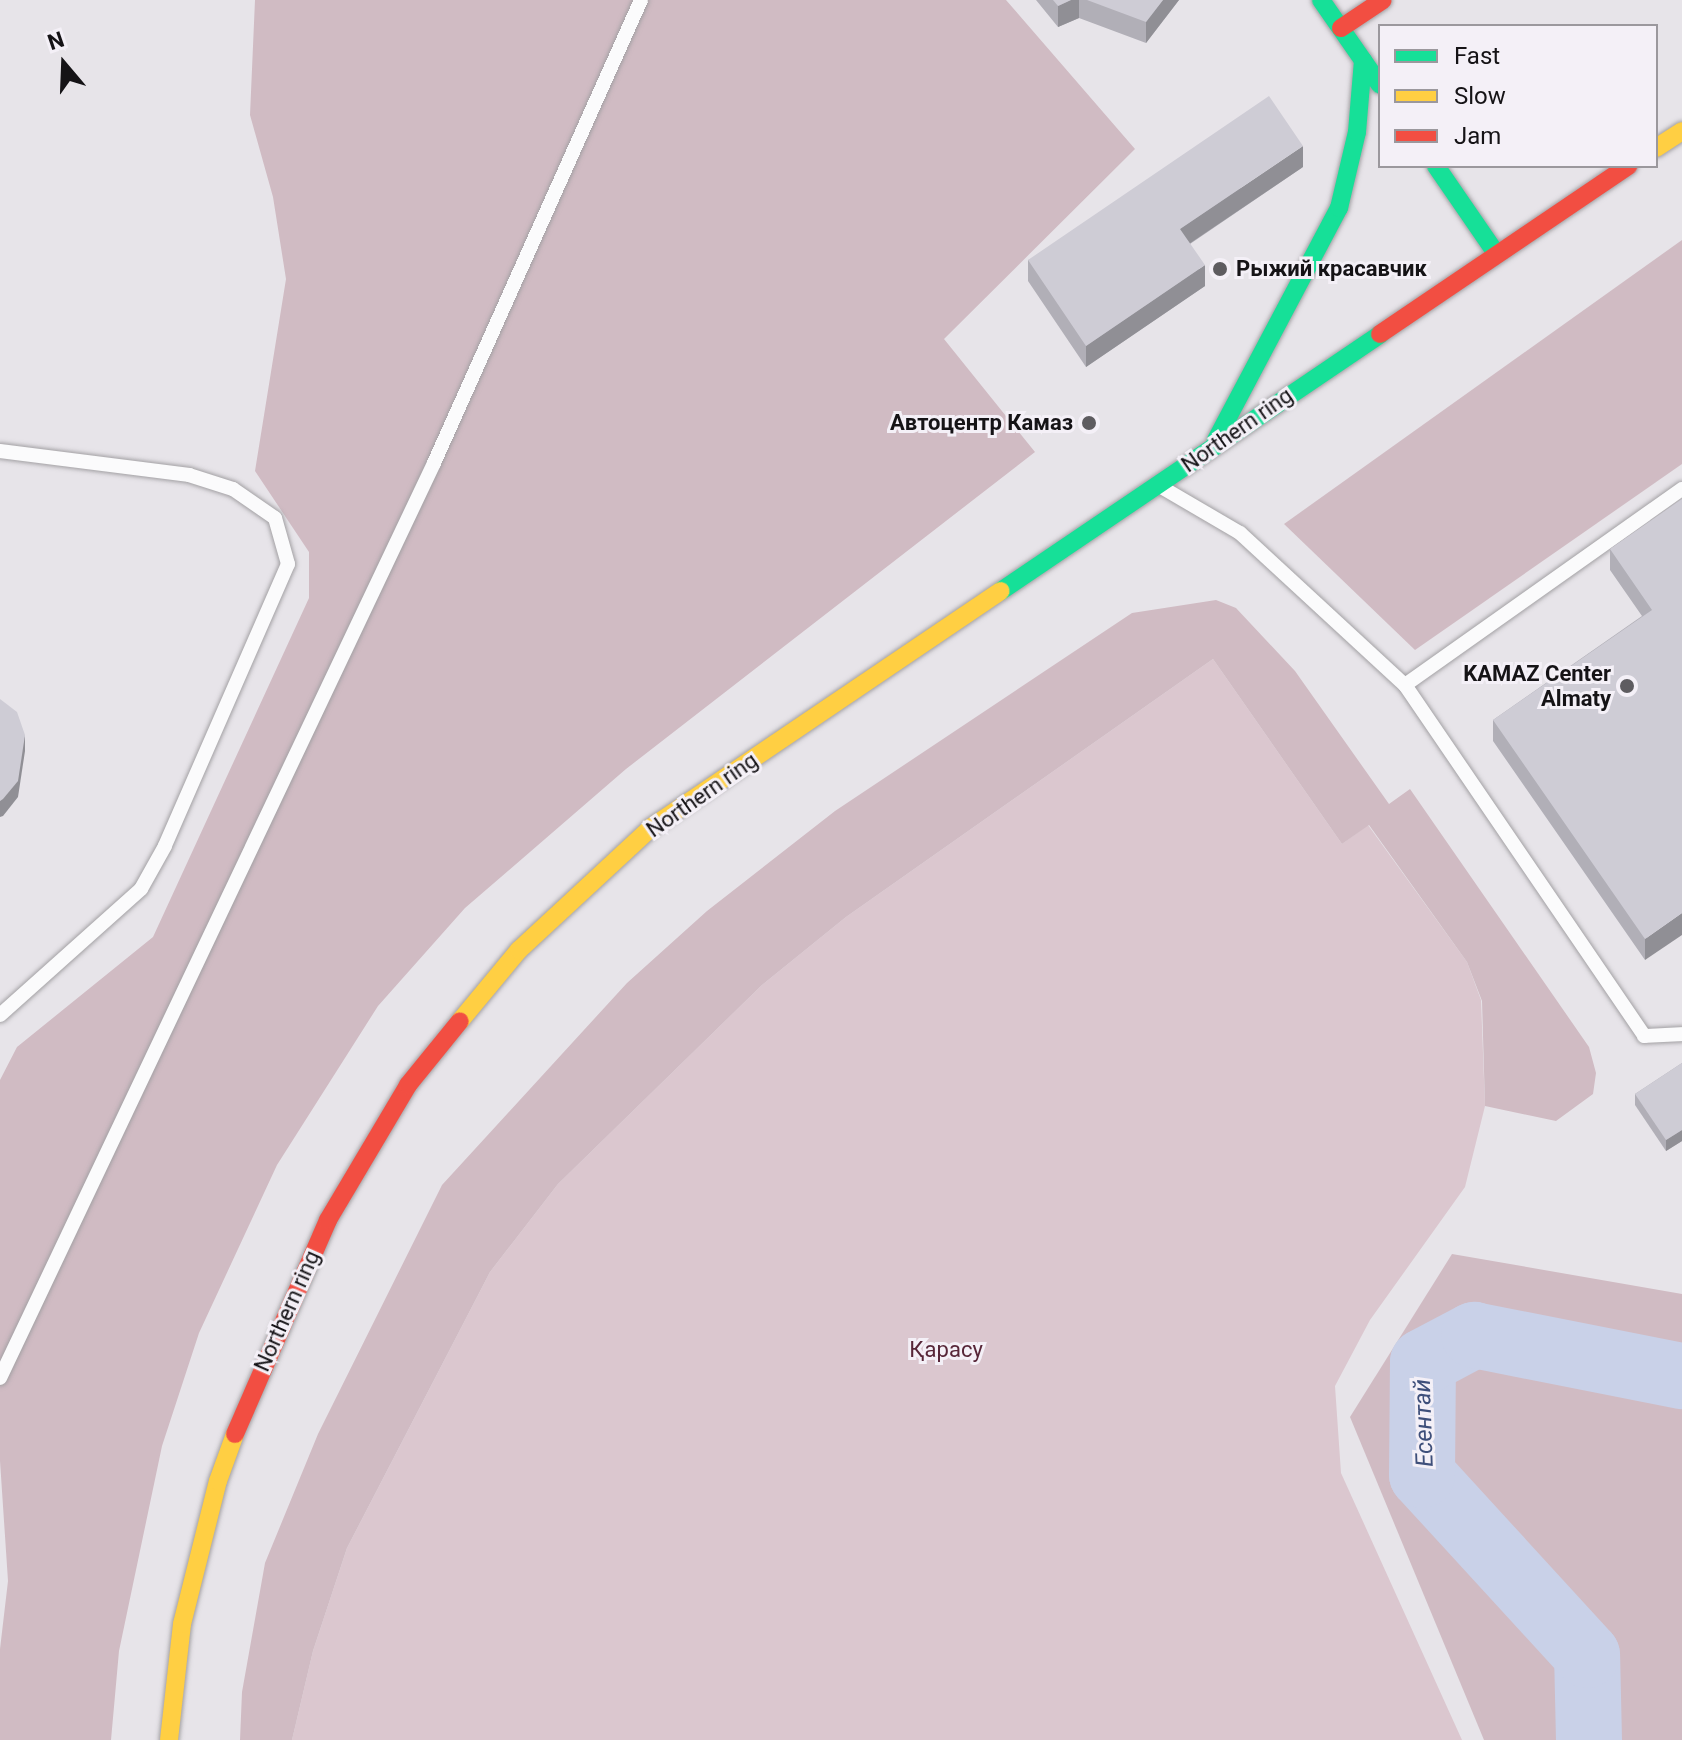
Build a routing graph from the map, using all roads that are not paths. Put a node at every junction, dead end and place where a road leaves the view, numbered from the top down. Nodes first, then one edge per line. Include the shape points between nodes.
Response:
1 (641, 0) edge
2 (1321, 0) edge
3 (1383, 0) edge
4 (1341, 28) junction
5 (1363, 60) junction
6 (1378, 82) edge
7 (1682, 131) edge
8 (1658, 147) edge
9 (1437, 168) edge
10 (1625, 168) edge
11 (1495, 252) junction
12 (1213, 446) junction
13 (0, 451) edge
14 (1160, 486) junction
15 (1682, 489) edge
16 (1405, 685) junction
17 (0, 1015) edge
18 (1682, 1034) edge
19 (0, 1378) edge
20 (169, 1740) edge

1 - 19 lane via 434,463
2 - 4 main road
3 - 4 main road
4 - 5 main road
5 - 6 main road
5 - 12 main road via 1357,132 1339,208
7 - 8 main road
9 - 11 main road
10 - 11 main road, Northern ring
11 - 12 main road, Northern ring
12 - 14 main road, Northern ring
13 - 17 lane via 189,475 233,489 275,518 288,564 165,846 141,889
14 - 16 lane via 1240,533
14 - 20 main road, Northern ring via 652,827 519,950 408,1085 328,1220 261,1365 218,1481 182,1624
15 - 16 lane
16 - 18 lane via 1644,1036

